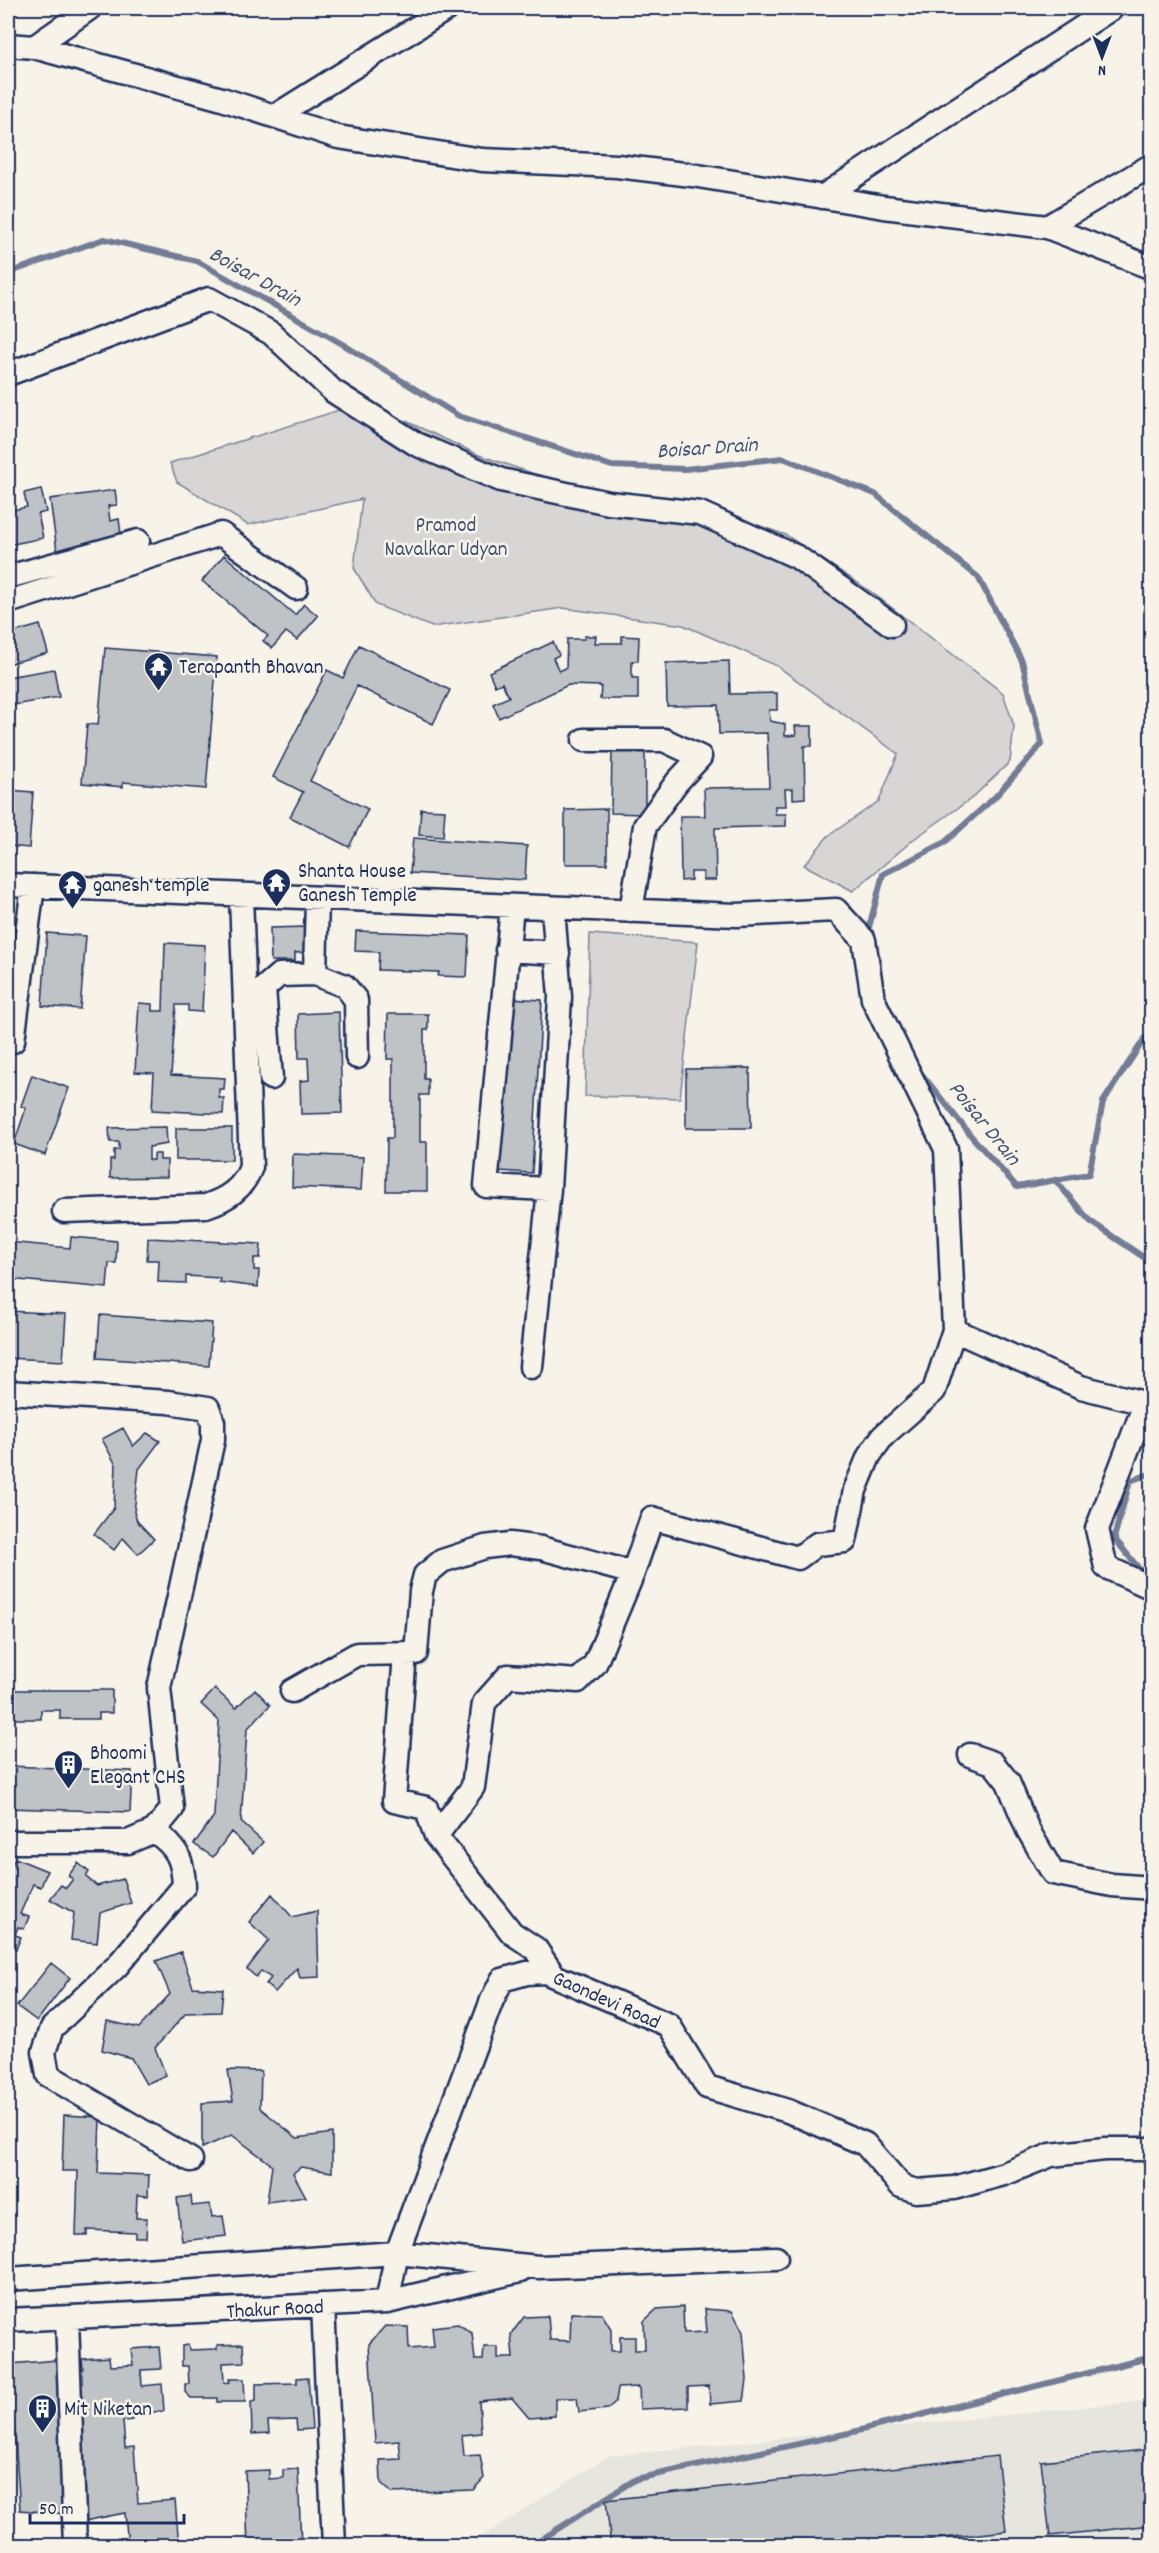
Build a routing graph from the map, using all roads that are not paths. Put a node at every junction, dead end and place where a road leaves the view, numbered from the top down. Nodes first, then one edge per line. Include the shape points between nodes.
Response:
1 (90, 8) edge
2 (448, 8) edge
3 (1112, 8) edge
4 (8, 45) edge
5 (34, 47) junction
6 (275, 116) junction
7 (1152, 165) edge
8 (822, 197) junction
9 (1047, 227) junction
10 (1152, 268) edge
11 (8, 374) edge
12 (138, 541) dead end
13 (8, 577) edge
14 (296, 588) dead end
15 (8, 602) edge
16 (892, 625) dead end
17 (584, 740) dead end
18 (8, 885) edge
19 (33, 886) junction
20 (241, 896) junction
21 (317, 899) junction
22 (512, 906) junction
23 (553, 908) junction
24 (631, 911) junction
25 (507, 950) junction
26 (558, 953) junction
27 (315, 974) junction
28 (13, 1041) dead end
29 (357, 1057) dead end
30 (271, 1078) dead end
31 (549, 1189) junction
32 (64, 1211) dead end
33 (954, 1330) junction
34 (531, 1368) dead end
35 (8, 1392) edge
36 (1148, 1404) edge
37 (633, 1573) junction
38 (1152, 1588) edge
39 (405, 1653) junction
40 (292, 1690) dead end
41 (970, 1755) dead end
42 (154, 1831) junction
43 (436, 1836) junction
44 (8, 1842) edge
45 (1152, 1888) edge
46 (554, 1976) junction
47 (1152, 2149) edge
48 (191, 2160) dead end
49 (397, 2253) junction
50 (776, 2258) dead end
51 (539, 2267) junction
52 (8, 2279) edge
53 (387, 2302) junction
54 (323, 2305) junction
55 (67, 2318) junction
56 (8, 2320) edge
57 (75, 2546) edge
58 (334, 2546) edge

1 - 5 street
2 - 6 street
3 - 8 street
4 - 5 street
5 - 6 street
6 - 8 street via 338,137 420,152 482,160 617,166
7 - 9 street
8 - 9 street
9 - 10 street
11 - 16 street via 209,299 272,333 333,391 416,444 501,480 609,503 700,513 796,557
12 - 13 street
14 - 15 street via 221,534
17 - 24 street via 664,740 700,757 676,782 645,826
18 - 19 street
19 - 20 street
19 - 28 street
20 - 21 street
20 - 32 street via 251,1167 246,1179 227,1199 206,1206
21 - 22 street
21 - 27 street
22 - 23 street
22 - 25 street
23 - 24 street
23 - 26 street
24 - 33 street via 737,915 836,910 864,940 873,999 946,1149
25 - 26 street
25 - 31 street via 486,1186
26 - 31 street via 560,997
27 - 29 street via 345,986 356,1000
27 - 30 street via 279,975 264,988
31 - 34 street
33 - 36 street via 1081,1387
33 - 37 street via 934,1391 883,1436 869,1456 855,1490 845,1541 817,1544 798,1558 651,1518
35 - 42 street via 168,1402 208,1408 213,1422 213,1440 159,1688 172,1809
36 - 38 street via 1097,1529 1106,1567
37 - 39 street via 541,1548 510,1544 485,1547 442,1561 424,1575 416,1653
37 - 43 street via 595,1664 578,1681 508,1676 484,1702 473,1787
39 - 40 street via 357,1654
39 - 43 street via 394,1801 426,1808
41 - 45 street via 993,1763 1008,1782 1028,1830 1053,1873 1112,1885
42 - 44 street via 128,1842
42 - 48 street via 169,1842 183,1864 184,1886 117,1966 52,2028 44,2052 48,2075
43 - 46 street via 512,1933 536,1949
46 - 47 street, Gaondevi Road via 669,2025 707,2087 788,2111 865,2144 901,2186 916,2191 954,2188 1004,2175 1051,2155
46 - 49 street, Gaondevi Road via 527,1973 502,1980
49 - 51 street, Thakur Road
49 - 52 street, Thakur Road
49 - 53 street
50 - 51 street, Thakur Road
51 - 53 street, Thakur Road
53 - 54 street, Thakur Road
54 - 55 street, Thakur Road
54 - 58 street
55 - 56 street, Thakur Road
55 - 57 street

